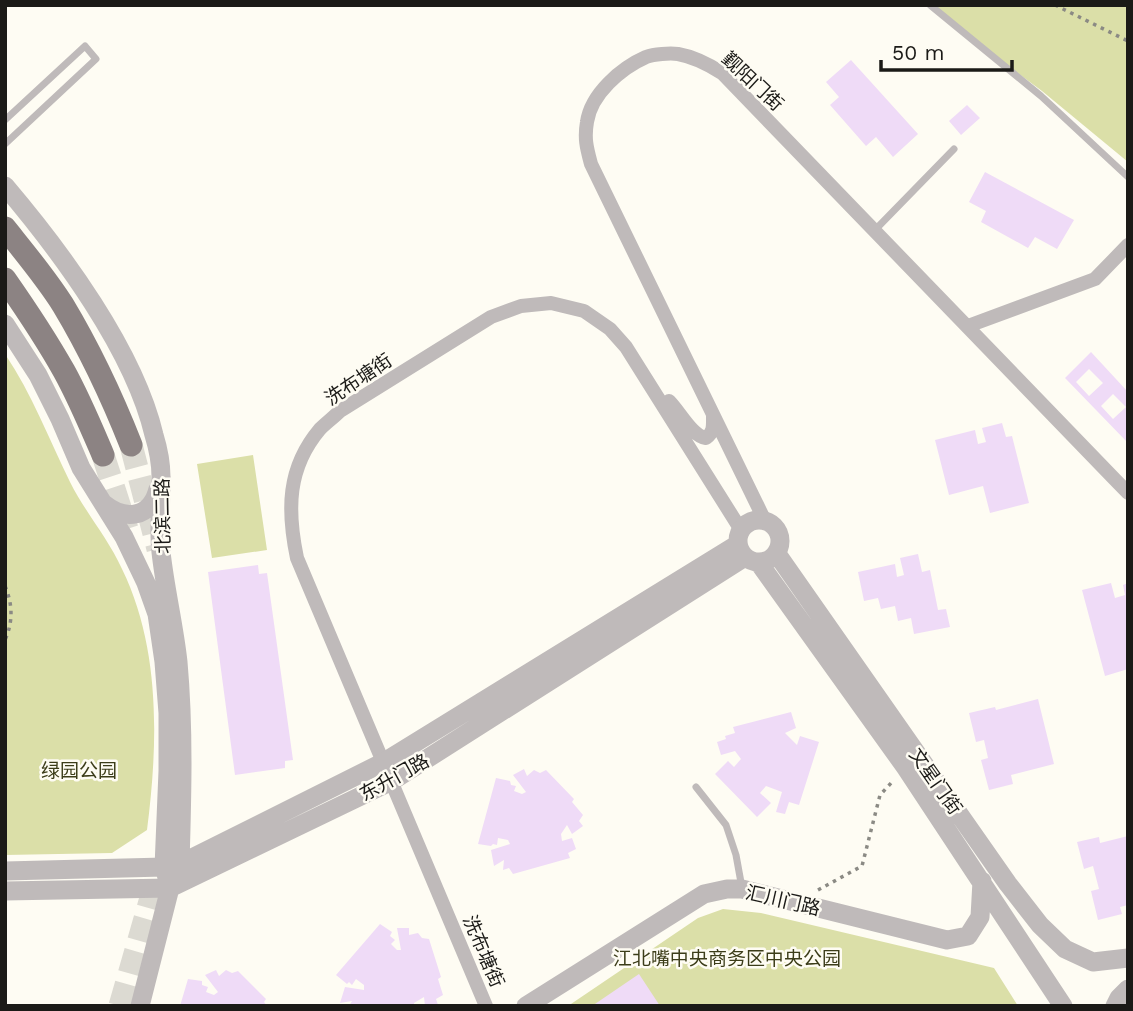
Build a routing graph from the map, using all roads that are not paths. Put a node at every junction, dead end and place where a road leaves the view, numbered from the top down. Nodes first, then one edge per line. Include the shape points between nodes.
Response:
1 (930, 5) edge
2 (5, 120) edge
3 (5, 144) edge
4 (954, 149) dead end
5 (1128, 177) edge
6 (5, 186) edge
7 (5, 228) edge
8 (873, 231) junction
9 (1128, 245) edge
10 (5, 279) edge
11 (5, 324) edge
12 (968, 327) junction
13 (649, 380) junction
14 (713, 416) junction
15 (131, 445) tunnel mouth
16 (103, 455) tunnel mouth
17 (162, 476) junction
18 (1128, 493) edge
19 (100, 501) junction
20 (765, 520) junction
21 (746, 549) junction
22 (777, 554) junction
23 (384, 762) junction
24 (392, 781) junction
25 (696, 787) dead end
26 (172, 866) junction
27 (5, 871) edge
28 (982, 881) junction
29 (170, 888) junction
30 (742, 888) junction
31 (5, 891) edge
32 (1128, 958) edge
33 (1128, 989) edge
34 (140, 1006) edge
35 (486, 1006) edge
36 (526, 1006) edge
37 (1063, 1006) edge
38 (1115, 1006) edge

1 - 5 lane via 1041,96
2 - 3 lane via 85,46 96,58
4 - 8 lane
6 - 17 street, 北滨二路 via 51,244 117,345 154,434
7 - 15 main road via 62,303 91,354
8 - 12 street, 觐阳门街
8 - 14 street, 觐阳门街 via 722,73 701,60 677,54 648,56 598,94 587,119 585,143 591,164
9 - 12 street via 1095,279
10 - 16 main road via 63,370
11 - 19 street, 北滨二路 via 38,375
12 - 18 street, 觐阳门街
13 - 14 street via 700,437 711,434
13 - 21 street, 洗布塘街
13 - 23 street, 洗布塘街 via 610,328 584,311 551,303 521,306 491,317 340,411 320,430 295,476 291,530 297,558
14 - 20 street, 觐阳门街
17 - 19 street via 154,503 142,512 125,514
17 - 26 street, 北滨二路 via 161,550 181,707 183,767
19 - 26 street, 北滨二路 via 124,537 157,614 168,713
20 - 21 street via 752,521
20 - 22 street via 780,534
21 - 22 street via 766,562
21 - 23 street, 东升门路
21 - 24 street, 东升门路
21 - 28 street, 文星门街 via 906,768
22 - 32 street, 文星门街 via 1040,925 1065,949 1093,962
23 - 24 street, 洗布塘街
23 - 26 street, 东升门路
24 - 29 street, 东升门路
24 - 35 street, 洗布塘街
25 - 30 lane via 726,825
26 - 27 street, 东升门路
26 - 29 street, 北滨二路
28 - 30 street, 汇川门路 via 980,917 968,936 947,940
28 - 37 street, 文星门街
29 - 31 street, 东升门路
29 - 34 street
30 - 36 street, 汇川门路 via 704,894
33 - 38 street

